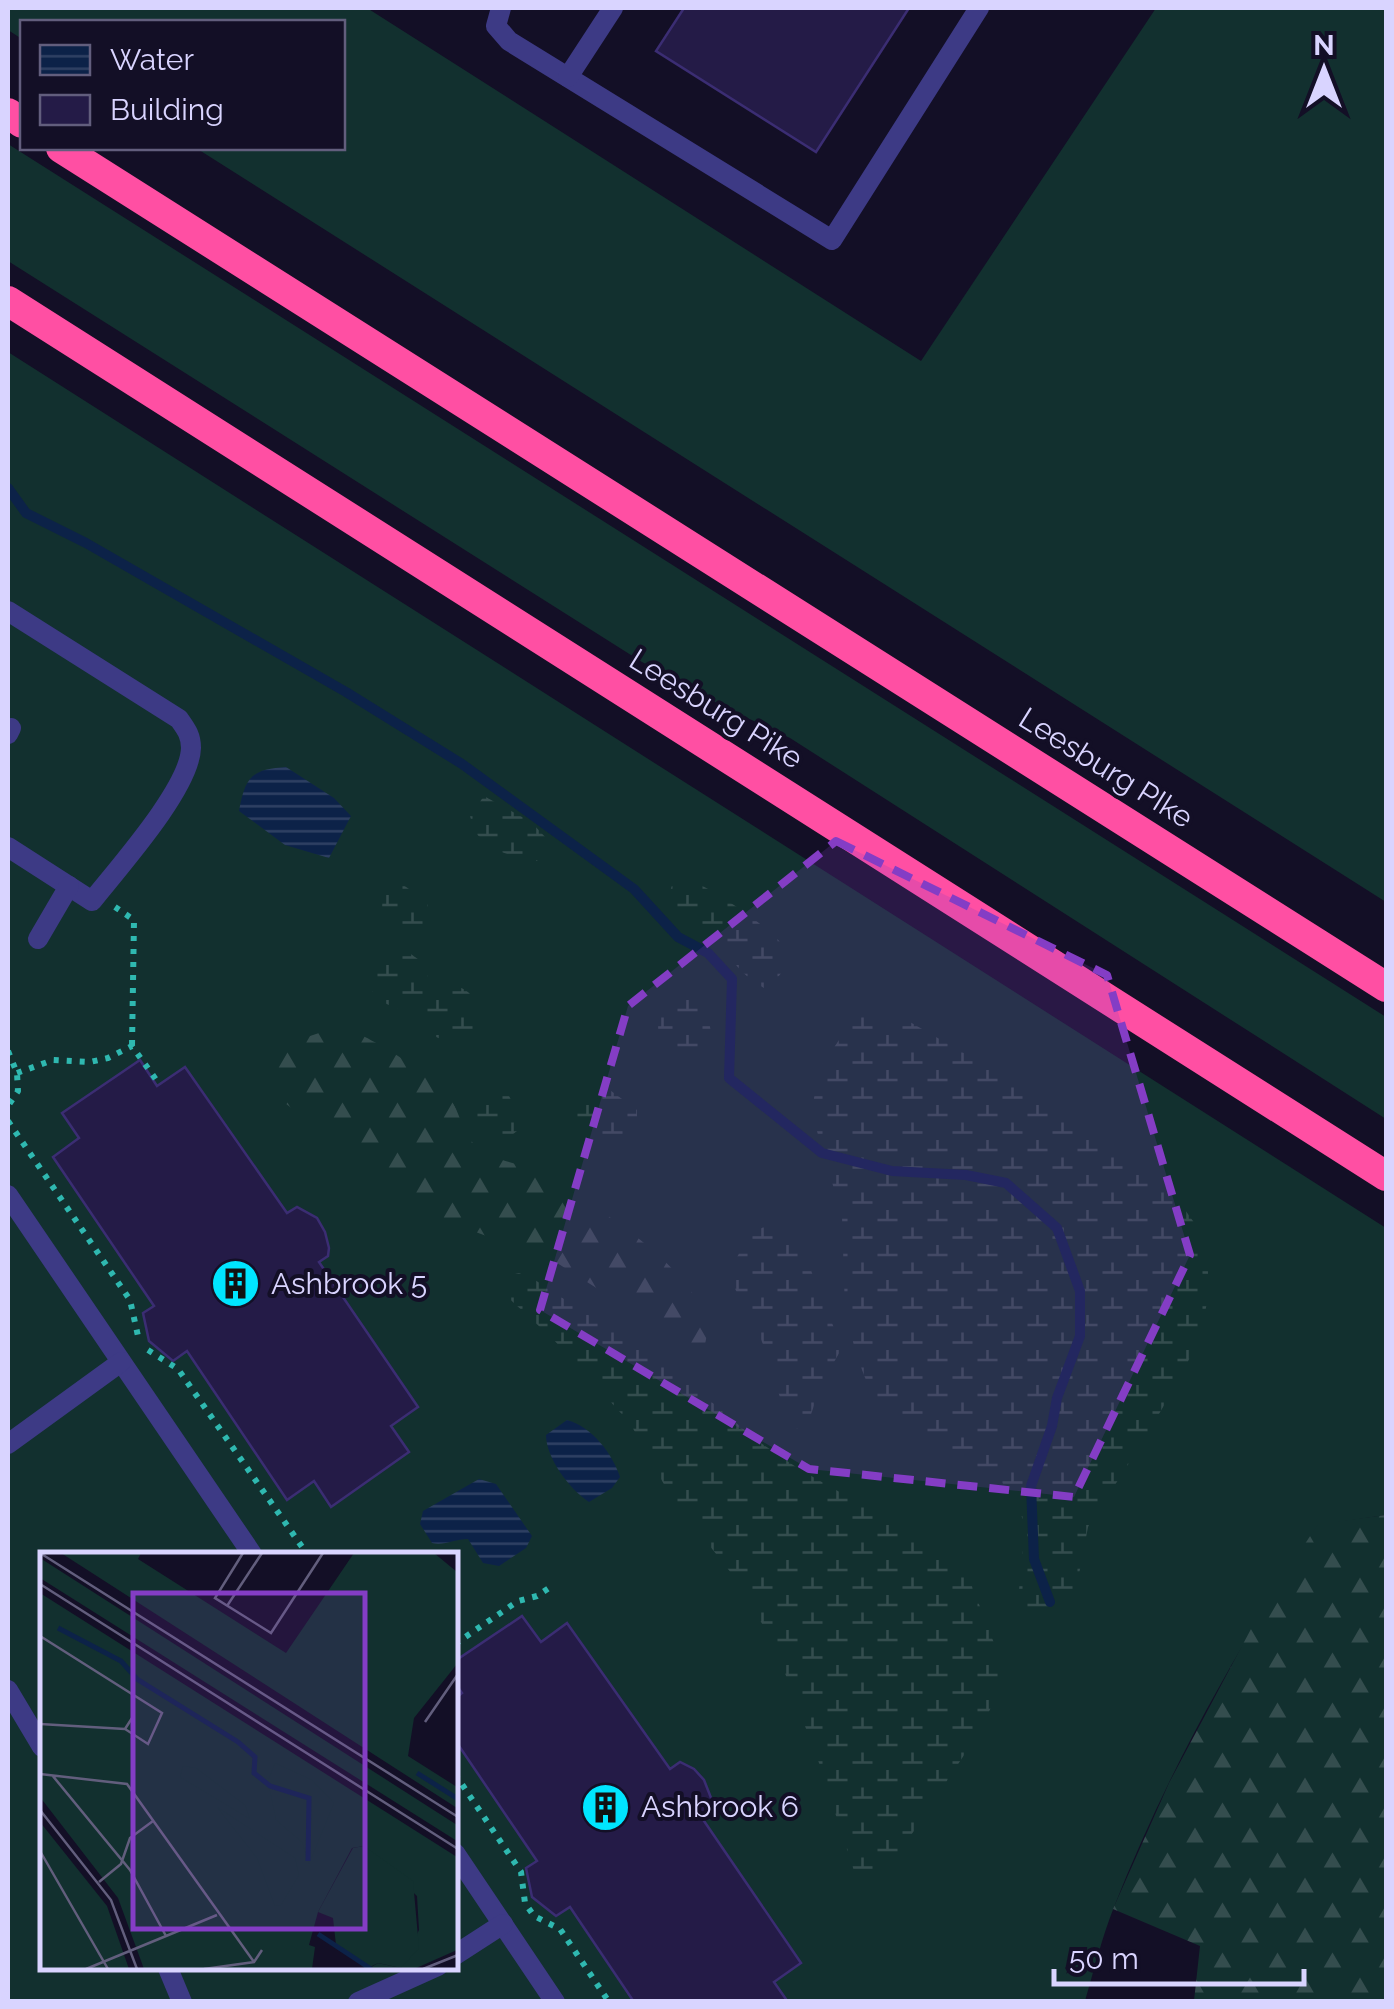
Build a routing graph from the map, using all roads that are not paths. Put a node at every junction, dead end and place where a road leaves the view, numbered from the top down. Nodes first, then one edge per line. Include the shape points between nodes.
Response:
1 (501, 8) edge
2 (613, 8) edge
3 (978, 8) edge
4 (568, 77) junction
5 (64, 150) edge
6 (8, 301) edge
7 (8, 611) edge
8 (8, 847) edge
9 (68, 886) junction
10 (38, 939) dead end
11 (1386, 986) edge
12 (1386, 1176) edge
13 (8, 1194) edge
14 (122, 1362) junction
15 (8, 1444) edge
16 (251, 1552) edge
17 (8, 1690) edge
18 (40, 1743) edge
19 (458, 1858) edge
20 (503, 1924) junction
21 (458, 1954) edge
22 (168, 1969) edge
23 (431, 1969) edge
24 (182, 2002) edge
25 (358, 2002) edge
26 (556, 2002) edge

1 - 4 lane via 496,26 510,41
2 - 4 lane
3 - 4 lane via 832,240
5 - 11 highway, Leesburg PIke
6 - 12 highway, Leesburg Pike
7 - 9 lane via 179,719 189,732 191,750 179,786 96,896 92,901
8 - 9 lane
9 - 10 lane
13 - 14 lane
14 - 15 lane
14 - 16 lane
17 - 18 lane
19 - 20 lane
20 - 21 lane
20 - 26 lane
22 - 24 lane
23 - 25 lane

